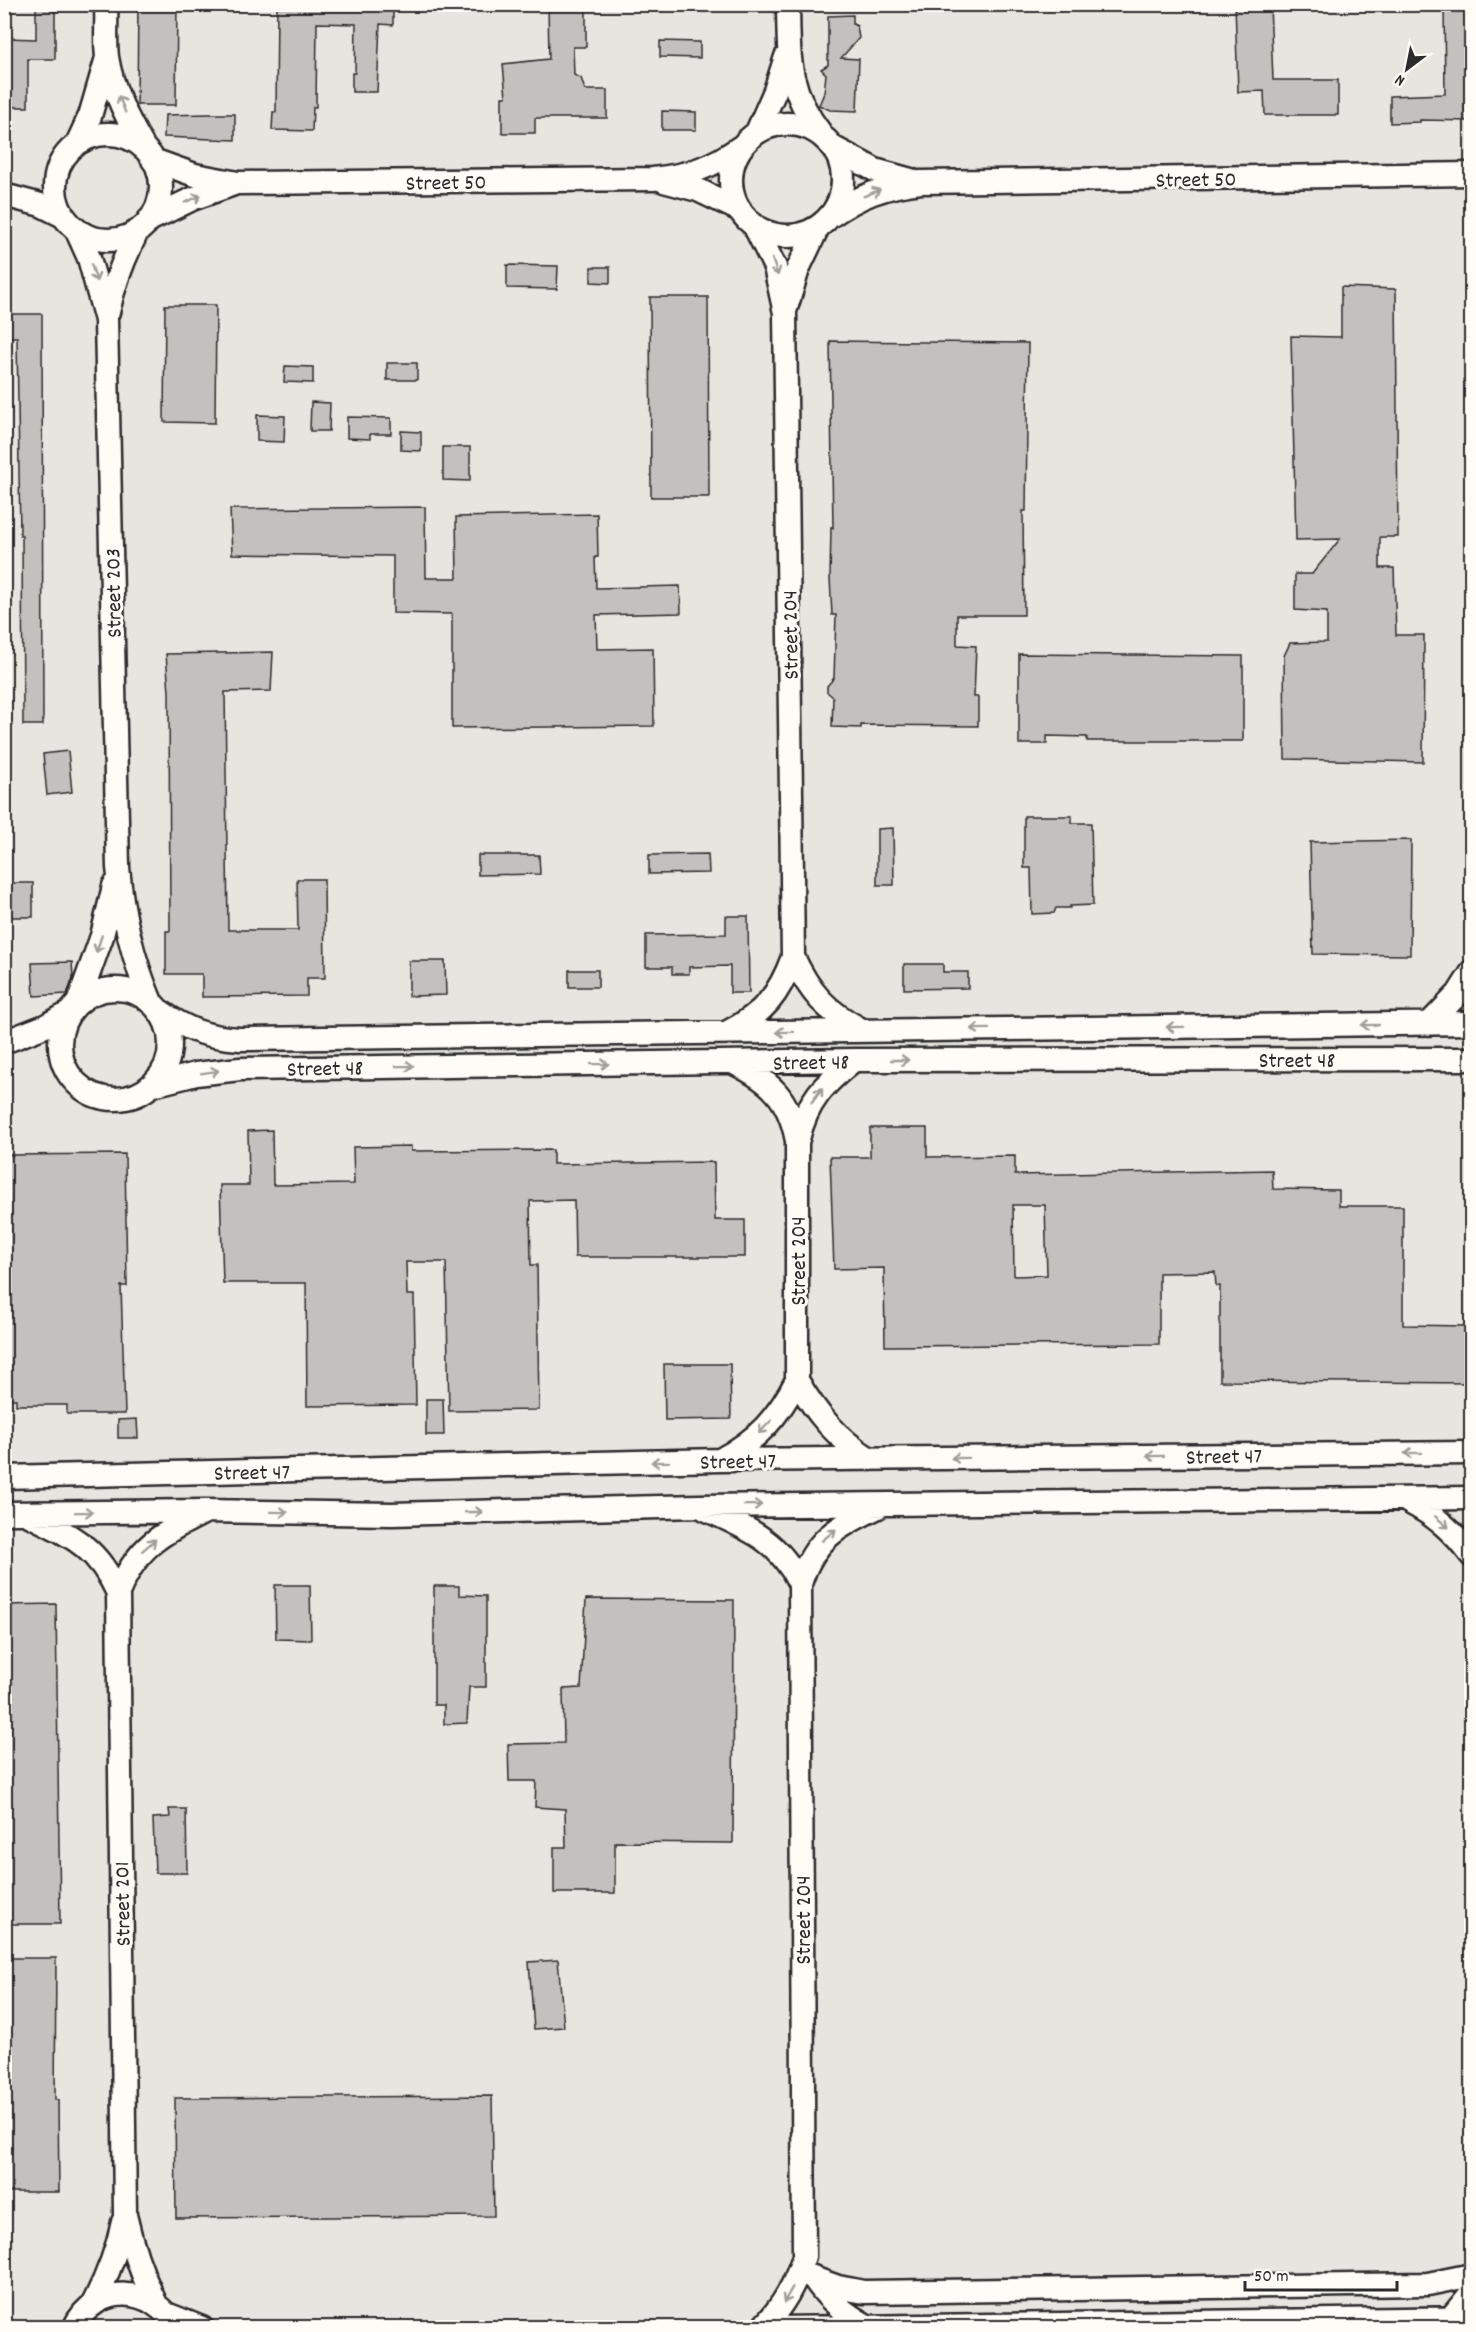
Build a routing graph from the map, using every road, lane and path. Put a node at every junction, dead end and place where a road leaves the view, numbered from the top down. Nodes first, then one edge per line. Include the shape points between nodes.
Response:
1 (106, 4) edge
2 (788, 4) edge
3 (788, 47) junction
4 (107, 56) junction
5 (749, 139) junction
6 (827, 141) junction
7 (77, 144) junction
8 (149, 154) junction
9 (1472, 174) edge
10 (653, 179) junction
11 (921, 182) junction
12 (238, 183) junction
13 (4, 195) edge
14 (747, 218) junction
15 (70, 223) junction
16 (823, 223) junction
17 (143, 226) junction
18 (784, 312) junction
19 (106, 320) junction
20 (118, 867) junction
21 (793, 957) junction
22 (1472, 972) edge
23 (155, 1006) junction
24 (74, 1008) junction
25 (1472, 1023) edge
26 (1429, 1024) junction
27 (865, 1031) junction
28 (726, 1032) junction
29 (4, 1042) edge
30 (1472, 1059) edge
31 (854, 1060) junction
32 (733, 1062) junction
33 (153, 1085) junction
34 (797, 1141) junction
35 (797, 1380) junction
36 (1472, 1453) edge
37 (870, 1459) junction
38 (720, 1460) junction
39 (4, 1477) edge
40 (1472, 1498) edge
41 (1403, 1499) junction
42 (885, 1504) junction
43 (698, 1506) junction
44 (206, 1511) junction
45 (14, 1513) edge
46 (1472, 1556) edge
47 (800, 1584) junction
48 (118, 1593) junction
49 (125, 2215) junction
50 (804, 2256) junction
51 (1472, 2275) edge
52 (813, 2278) junction
53 (1472, 2292) edge
54 (93, 2304) junction
55 (167, 2316) edge
56 (1461, 2318) edge
57 (70, 2325) edge
58 (867, 2326) edge
59 (202, 2328) edge
60 (762, 2328) edge
61 (778, 2328) edge

1 - 4 street
2 - 3 street
3 - 5 street via 776,91
3 - 6 street via 796,94
4 - 7 street
8 -> 4 street via 115,89
5 - 6 street via 772,125 789,123 806,127
5 - 10 street, Street 50 via 722,160 700,170
5 - 14 street via 734,161 731,177 733,195
6 - 11 street, Street 50 via 876,170
6 - 16 street via 842,165 843,184 839,203
7 - 8 street via 90,137 118,135 132,140
7 - 15 street via 67,153 56,177 58,204
8 - 12 street, Street 50 via 195,174
8 - 17 street via 161,190 157,206
9 - 11 street, Street 50
10 - 12 street, Street 50
10 - 14 street, Street 50 via 698,190
16 -> 11 street, Street 50 via 871,192
17 -> 12 street, Street 50 via 192,199
13 - 15 street via 41,205
14 - 16 street via 774,234 785,235 796,235
14 -> 18 street, Street 204 via 775,267
15 - 17 street via 90,237 106,240 122,238
15 -> 19 street, Street 203 via 89,258
16 - 18 street, Street 204 via 798,269
17 - 19 street, Street 203 via 123,260
18 - 21 street, Street 204
19 - 20 street, Street 203
20 - 23 street, Street 203 via 127,936
20 -> 24 street, Street 203 via 102,936
21 - 27 street, Street 204 via 820,1002
21 - 28 street, Street 204 via 770,1003 750,1021
22 - 26 street via 1458,994
23 - 24 street via 140,994 114,988 95,993
23 - 28 street, Street 48 via 197,1033 240,1039
23 - 33 street via 167,1023 171,1050 162,1075
24 - 29 street via 37,1030
24 - 33 street via 63,1025 60,1052 79,1087 104,1099 117,1100 130,1098
25 - 26 street, Street 48
26 -> 27 street, Street 48
27 -> 28 street, Street 48
31 -> 30 street, Street 48
31 - 32 street, Street 48
34 -> 31 street, Street 204 via 810,1104
33 -> 32 street, Street 48 via 196,1074 240,1069
32 - 34 street, Street 204 via 762,1078 784,1101
34 - 35 street, Street 204
35 - 37 street via 820,1418
35 -> 38 street, Street 204 via 784,1406 766,1428
36 -> 37 street, Street 47
37 - 38 street, Street 47
38 -> 39 street, Street 47
40 - 41 street, Street 47
41 - 42 street, Street 47
41 -> 46 street via 1431,1513
43 -> 42 street, Street 47
47 -> 42 street, Street 204 via 812,1553 822,1540
44 -> 43 street, Street 47 via 392,1514
43 - 47 street, Street 204 via 762,1536 791,1565
45 -> 44 street, Street 47
48 -> 44 street, Street 201 via 125,1575 150,1543
45 - 48 street, Street 201 via 84,1545 98,1558
47 - 50 street, Street 204
48 - 49 street, Street 201
49 - 54 street, Street 201 via 108,2276
49 - 55 street, Street 201 via 138,2266
50 - 52 street, Street 204
50 -> 60 street, Street 204 via 789,2295
51 - 52 street via 1428,2284 864,2292
52 - 58 street, Street 204 via 846,2314
53 - 56 street
54 - 55 street via 125,2295 144,2298
54 - 57 street, Street 201
55 - 59 street
56 - 58 street
58 - 61 street

